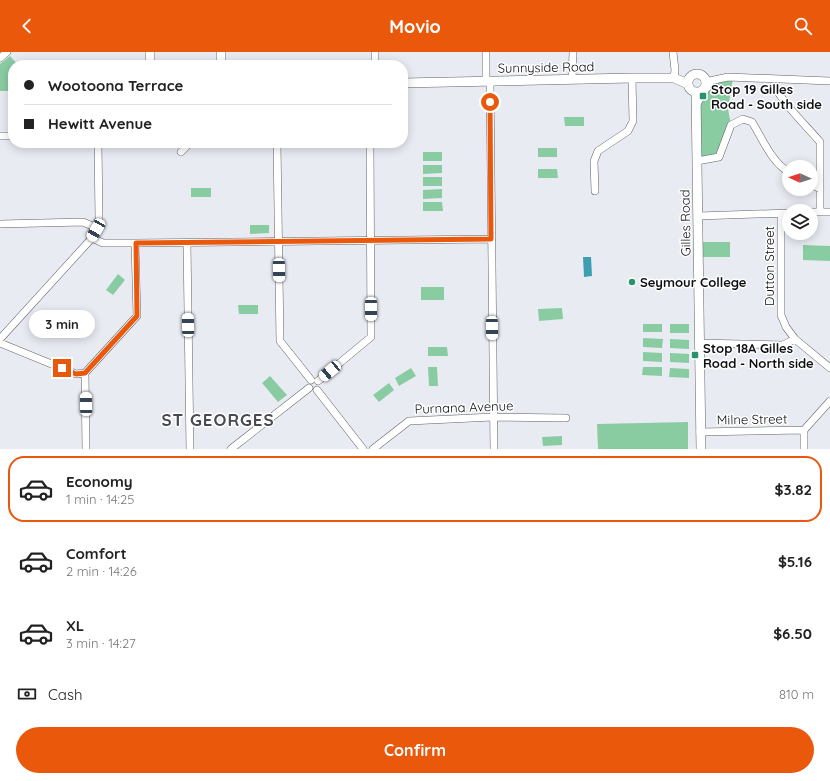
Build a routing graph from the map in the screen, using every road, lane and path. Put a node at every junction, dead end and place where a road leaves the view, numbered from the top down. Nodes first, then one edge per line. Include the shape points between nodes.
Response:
1 (7, 52) edge
2 (486, 52) edge
3 (573, 52) edge
4 (673, 52) edge
5 (0, 58) edge
6 (632, 78) junction
7 (674, 78) junction
8 (717, 78) junction
9 (572, 79) junction
10 (773, 79) junction
11 (488, 81) junction
12 (830, 81) edge
13 (706, 82) junction
14 (408, 83) edge
15 (688, 84) junction
16 (696, 92) junction
17 (697, 104) junction
18 (98, 148) edge
19 (185, 148) edge
20 (277, 148) edge
21 (370, 148) edge
22 (181, 152) dead end
23 (697, 161) junction
24 (782, 167) edge
25 (820, 189) joint
26 (595, 191) dead end
27 (820, 212) joint
28 (830, 212) edge
29 (781, 214) joint
30 (698, 216) junction
31 (0, 224) edge
32 (97, 228) junction
33 (92, 238) junction
34 (491, 239) junction
35 (370, 240) junction
36 (278, 242) junction
37 (136, 243) junction
38 (187, 243) junction
39 (0, 339) edge
40 (795, 339) junction
41 (0, 343) edge
42 (699, 343) junction
43 (830, 368) edge
44 (85, 373) junction
45 (314, 381) junction
46 (313, 389) junction
47 (830, 401) edge
48 (493, 417) junction
49 (566, 418) dead end
50 (804, 430) junction
51 (700, 432) junction
52 (86, 449) edge
53 (190, 449) edge
54 (231, 449) edge
55 (363, 449) edge
56 (373, 449) edge
57 (494, 449) edge
58 (701, 449) edge
59 (804, 449) edge

1 - 5 street
2 - 11 street
3 - 9 street
4 - 7 street
6 - 7 street, Sunnyside Road
6 - 9 street, Sunnyside Road
6 - 26 street via 633,121 628,131 598,151 594,161
7 - 15 street, Sunnyside Road
8 - 10 street
8 - 13 street
8 - 17 street via 706,89
9 - 11 street, Sunnyside Road
10 - 12 street
10 - 25 street via 774,87 820,142
11 - 14 street, Sunnyside Road
11 - 34 street
13 - 15 street via 703,77 696,74 691,77
13 - 16 street via 704,89
15 - 16 street
16 - 17 street, Gilles Road
17 - 23 street, Gilles Road
18 - 32 street
19 - 22 street
20 - 36 street
21 - 35 street
23 - 24 street via 719,157 731,125 743,119 752,122 773,157
23 - 30 street, Gilles Road
25 - 27 street
27 - 28 street
29 - 30 street
29 - 40 street, Dutton Street via 781,315
30 - 42 street, Gilles Road
31 - 32 street via 83,222
32 - 33 street
33 - 37 street via 103,243
33 - 39 street
34 - 35 street
34 - 48 street
35 - 36 street
35 - 45 street via 371,337
36 - 38 street
36 - 45 street via 280,341
37 - 38 street
37 - 44 street via 137,316
38 - 53 street
40 - 42 street via 783,345
40 - 43 street, Dutton Street
41 - 44 street via 76,374
42 - 51 street, Gilles Road
44 - 52 street
45 - 46 street via 308,383
46 - 54 street
46 - 55 street
47 - 50 street
48 - 49 street, Purnana Avenue
48 - 56 street, Purnana Avenue via 409,421
48 - 57 street
50 - 51 street, Milne Street
50 - 59 street
51 - 58 street, Gilles Road

